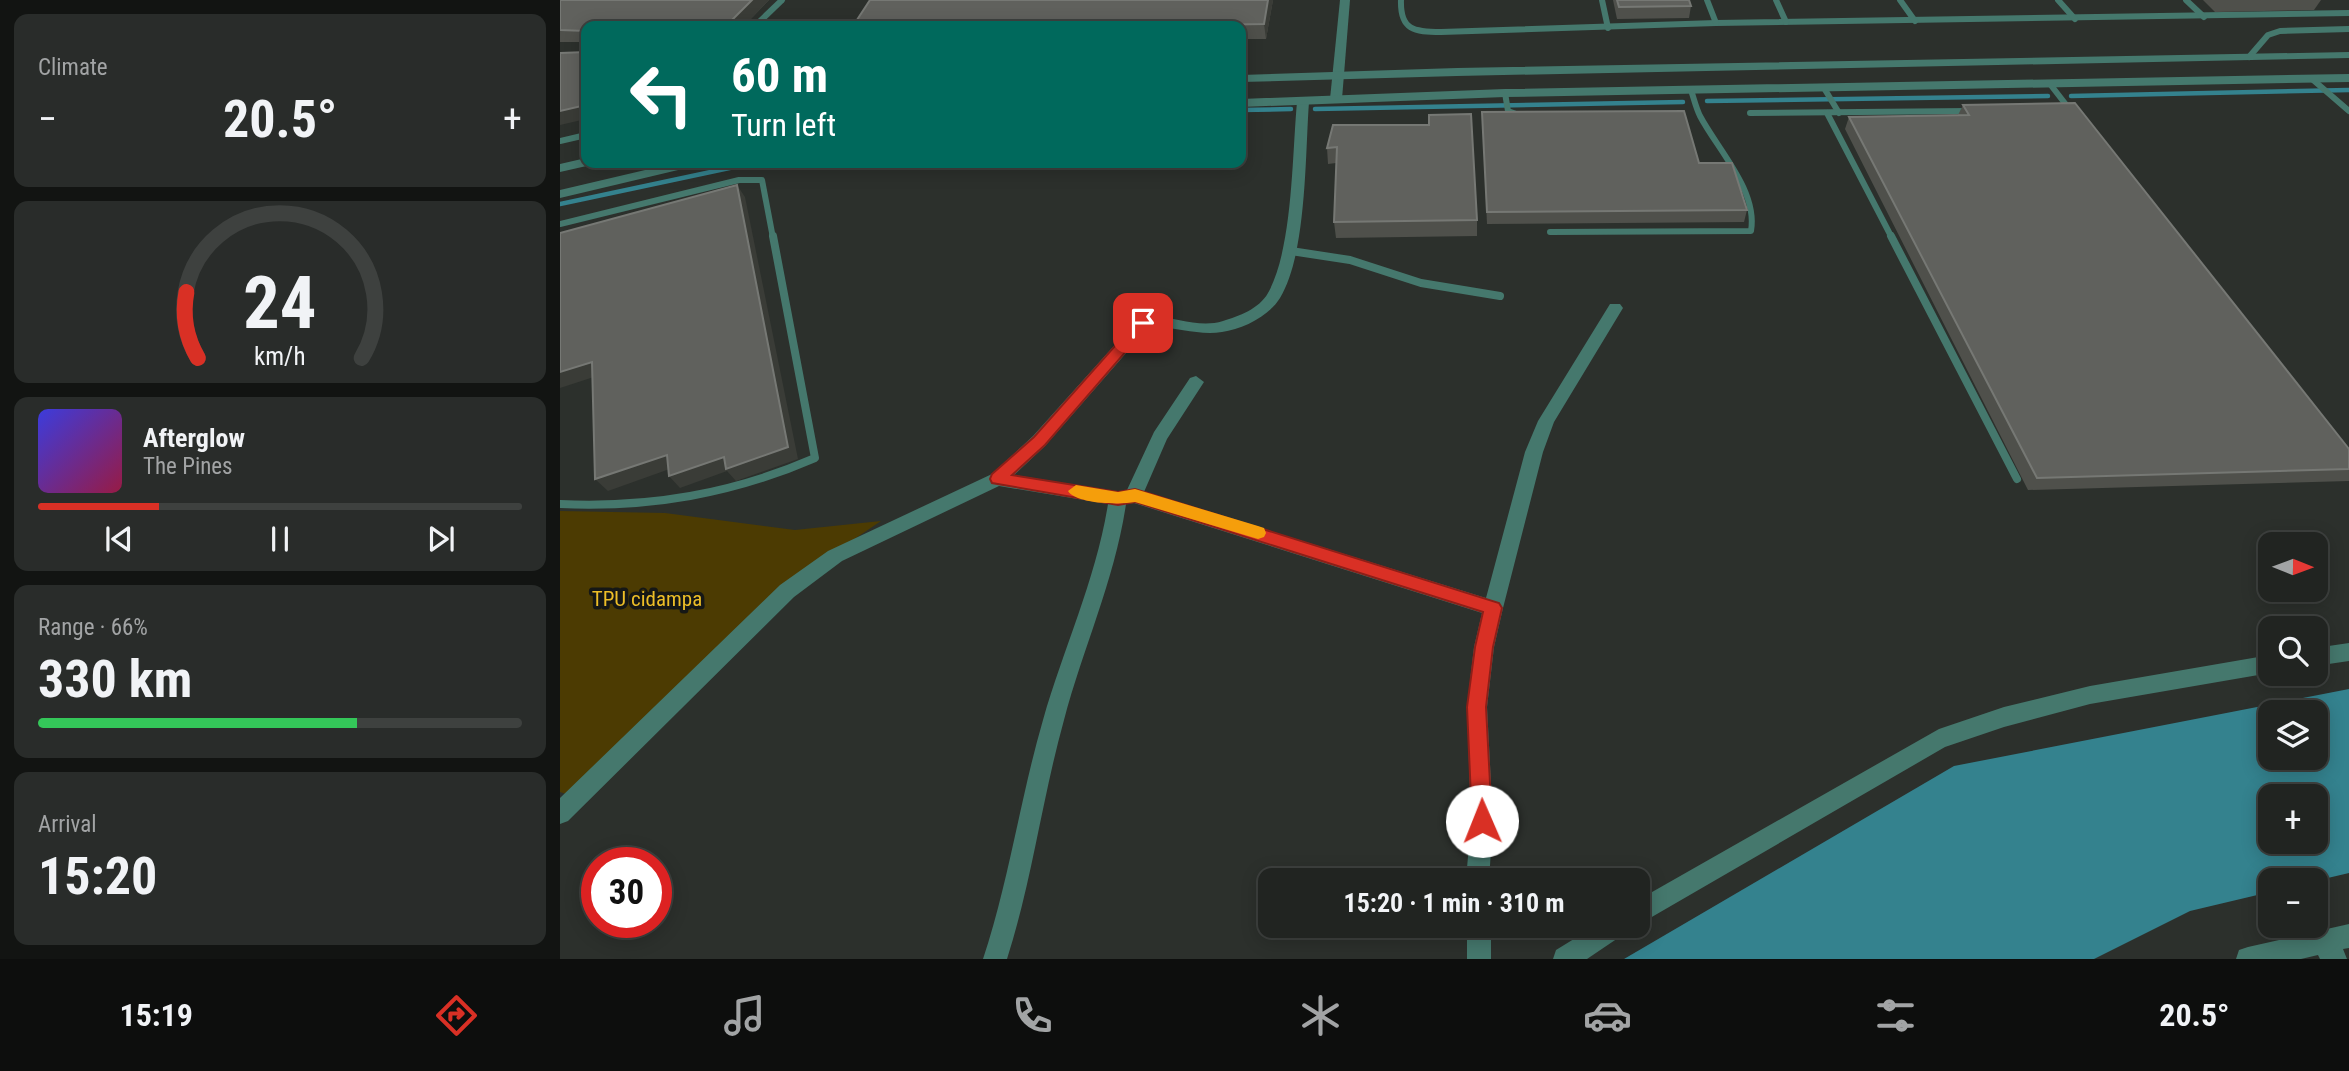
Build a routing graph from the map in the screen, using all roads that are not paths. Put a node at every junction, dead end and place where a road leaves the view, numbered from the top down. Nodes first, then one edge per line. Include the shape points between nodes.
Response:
1 (782, 0) edge
2 (1345, 0) edge
3 (1401, 0) edge
4 (1602, 0) edge
5 (1707, 0) edge
6 (1776, 0) edge
7 (1900, 0) edge
8 (2058, 0) edge
9 (2186, 0) edge
10 (2349, 13) edge
11 (2204, 17) junction
12 (2076, 19) junction
13 (760, 21) edge
14 (1786, 22) junction
15 (1915, 22) junction
16 (1716, 23) junction
17 (1608, 28) junction
18 (2349, 29) edge
19 (2349, 55) edge
20 (2249, 57) junction
21 (2111, 60) junction
22 (2165, 60) junction
23 (1339, 78) junction
24 (2349, 78) edge
25 (1246, 79) edge
26 (2187, 81) junction
27 (2129, 83) junction
28 (2316, 83) junction
29 (2050, 84) junction
30 (1691, 90) junction
31 (1826, 92) junction
32 (1336, 99) junction
33 (1506, 101) junction
34 (1303, 102) junction
35 (1246, 103) edge
36 (2054, 109) edge
37 (1978, 111) edge
38 (2349, 111) edge
39 (1750, 113) dead end
40 (1827, 113) junction
41 (1839, 113) junction
42 (1529, 115) edge
43 (1686, 116) edge
44 (1699, 116) junction
45 (581, 136) edge
46 (560, 141) edge
47 (581, 163) edge
48 (560, 168) edge
49 (669, 168) edge
50 (560, 194) edge
51 (560, 224) edge
52 (1550, 232) dead end
53 (1291, 251) junction
54 (1500, 296) dead end
55 (1615, 308) dead end
56 (1196, 382) dead end
57 (998, 479) junction
58 (2017, 479) dead end
59 (1126, 497) junction
60 (560, 504) edge
61 (1493, 608) junction
62 (2349, 652) edge
63 (2328, 655) edge
64 (2258, 666) edge
65 (560, 813) edge
66 (1479, 868) edge
67 (1650, 906) edge
68 (2349, 936) edge
69 (1479, 938) edge
70 (1597, 938) edge
71 (2329, 950) edge
72 (995, 959) edge
73 (1479, 959) edge
74 (1565, 959) edge
75 (2248, 959) edge

1 - 13 lane
2 - 23 street
3 - 17 lane via 1401,18 1419,30
4 - 17 lane
5 - 16 lane
6 - 14 lane
7 - 15 lane
8 - 12 lane
9 - 11 lane
10 - 11 lane
11 - 12 lane
12 - 15 lane
14 - 15 lane
14 - 16 lane
16 - 17 lane
18 - 20 lane via 2280,31 2268,35
19 - 20 street
20 - 22 street
21 - 22 street
21 - 23 street
21 - 27 street via 2137,71 2136,80
22 - 26 street via 2171,73
23 - 25 street
23 - 32 street
24 - 28 street
26 - 27 street
26 - 28 street
27 - 29 street
28 - 38 lane
29 - 31 street
29 - 36 lane via 2067,106
30 - 31 street
30 - 33 street
30 - 44 lane
31 - 41 lane
32 - 33 street
32 - 34 street
33 - 42 lane via 1512,114
34 - 35 street
34 - 53 street
37 - 41 lane
39 - 40 lane
40 - 41 lane
40 - 58 lane
43 - 44 lane
44 - 52 lane via 1743,190 1753,219 1751,231
45 - 46 lane
47 - 48 street
49 - 50 street
51 - 60 lane via 739,180 762,180 814,458 750,485 708,495 591,506
53 - 54 lane via 1350,260 1421,283
53 - 57 street via 1274,296 1250,318 1211,329 1143,323 1039,441
55 - 61 street via 1546,421
56 - 59 street via 1167,422
57 - 59 street
57 - 65 street via 835,556 787,591
59 - 61 street
59 - 72 street via 1049,733 1009,921
61 - 66 street via 1477,707 1482,821
62 - 63 street
64 - 67 street via 2090,695 1939,738
68 - 71 street
69 - 73 street
70 - 74 street
71 - 75 street

